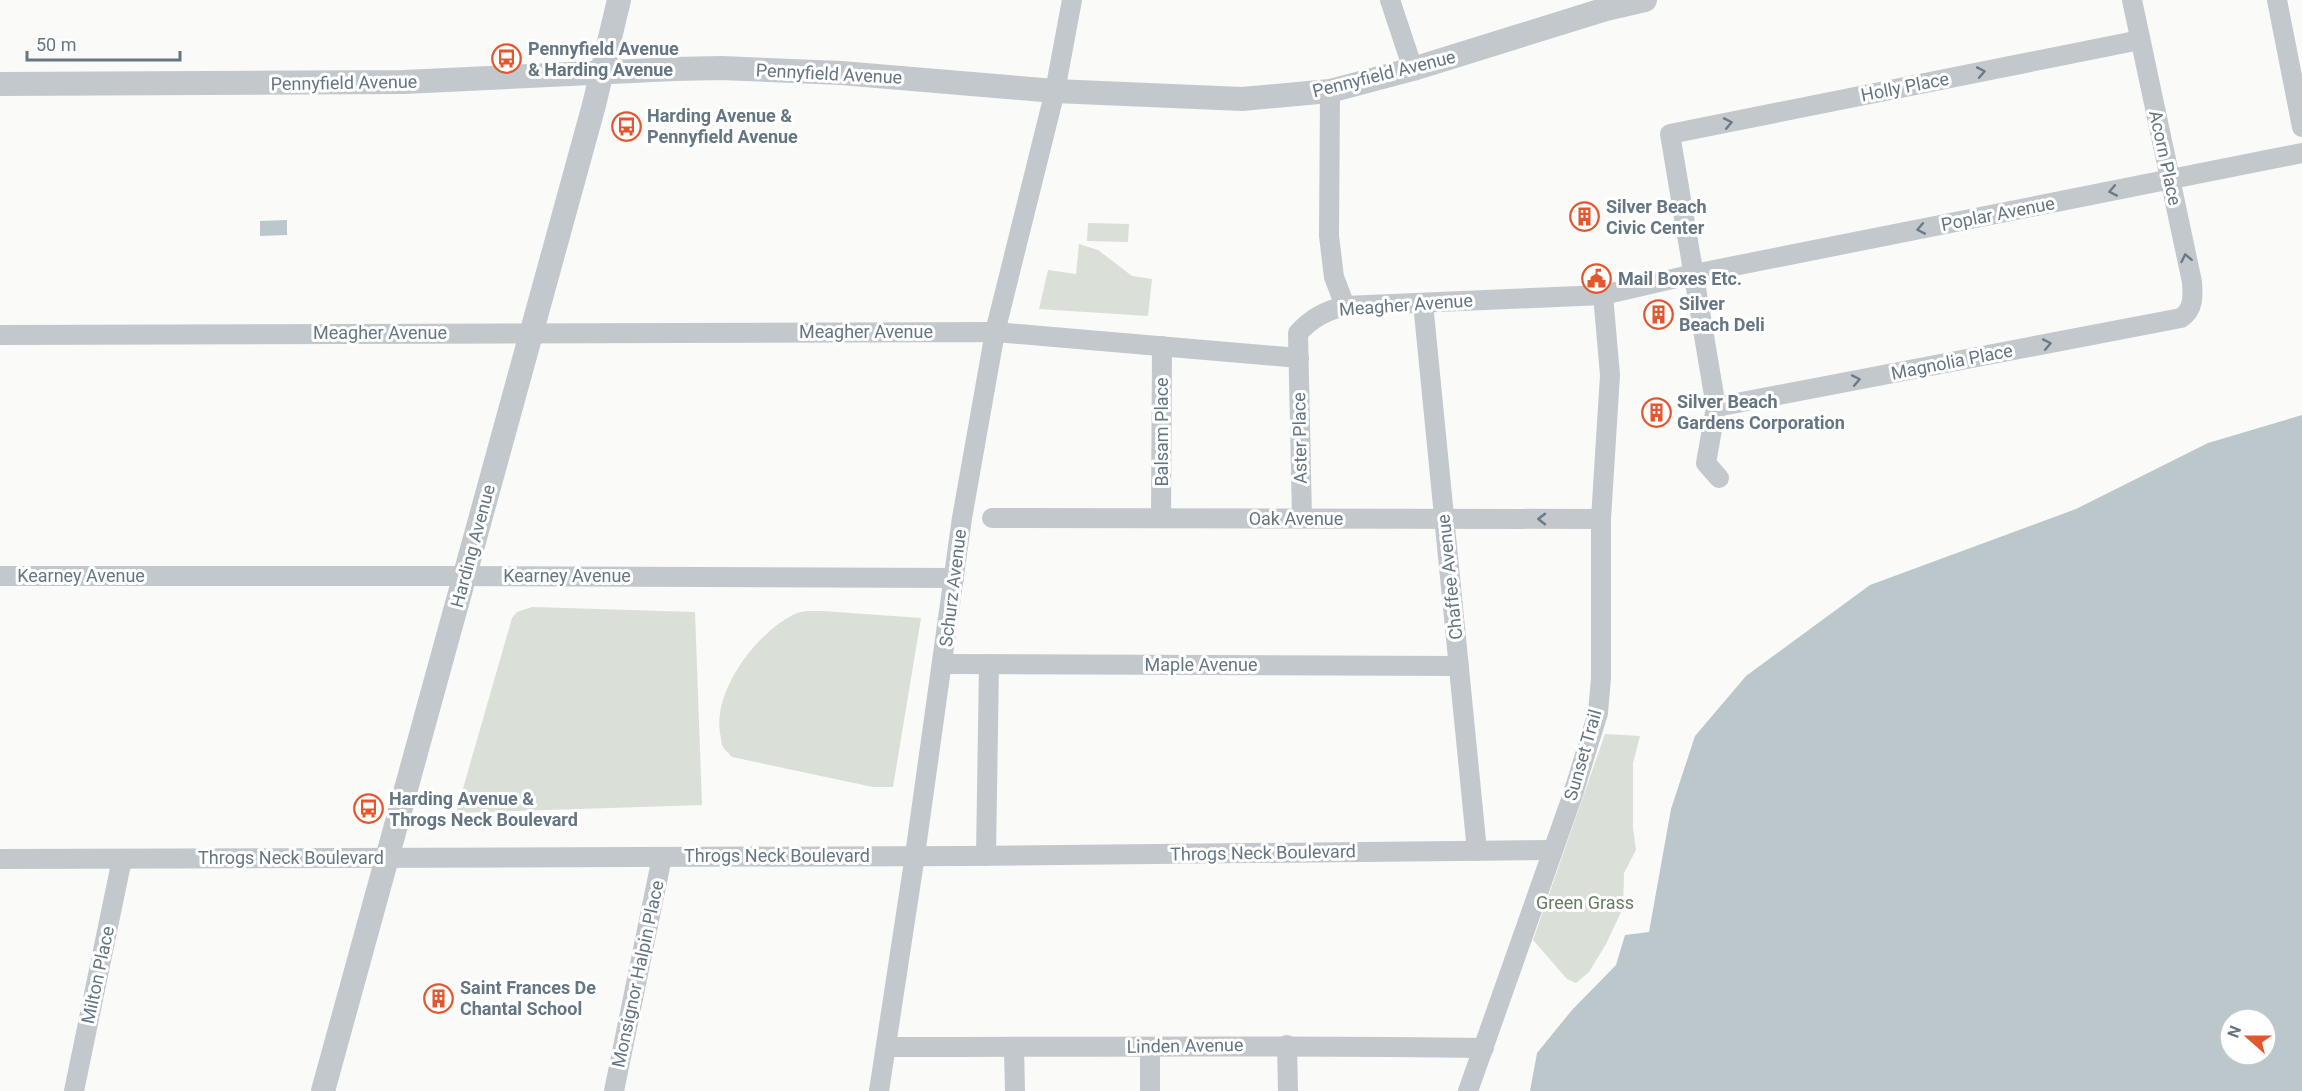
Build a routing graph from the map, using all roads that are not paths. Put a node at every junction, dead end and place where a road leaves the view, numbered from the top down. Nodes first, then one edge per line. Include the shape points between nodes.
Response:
1 (620, 0) edge
2 (1072, 0) edge
3 (1390, 0) edge
4 (1645, 0) edge
5 (2132, 0) edge
6 (2277, 0) edge
7 (1605, 5) edge
8 (2140, 40) junction
9 (1413, 69) junction
10 (602, 74) junction
11 (0, 84) edge
12 (1055, 90) junction
13 (1330, 91) junction
14 (2302, 127) edge
15 (2302, 153) edge
16 (2170, 179) junction
17 (1694, 274) junction
18 (1603, 295) junction
19 (1423, 303) junction
20 (1345, 306) junction
21 (2186, 315) joint
22 (994, 332) junction
23 (531, 333) junction
24 (0, 335) edge
25 (1162, 346) junction
26 (1299, 358) junction
27 (1716, 407) junction
28 (1719, 477) dead end
29 (992, 518) dead end
30 (1161, 518) junction
31 (1302, 518) junction
32 (1444, 519) junction
33 (1601, 519) junction
34 (0, 576) edge
35 (464, 576) junction
36 (954, 579) junction
37 (943, 664) junction
38 (989, 664) junction
39 (1459, 666) junction
40 (1554, 850) junction
41 (1477, 851) junction
42 (915, 855) junction
43 (986, 856) junction
44 (662, 857) junction
45 (387, 858) junction
46 (0, 859) edge
47 (122, 859) junction
48 (1287, 1045) junction
49 (887, 1047) junction
50 (1150, 1047) junction
51 (1014, 1048) junction
52 (1484, 1048) junction
53 (74, 1091) edge
54 (322, 1091) edge
55 (614, 1091) edge
56 (879, 1091) edge
57 (1014, 1091) edge
58 (1150, 1091) edge
59 (1288, 1091) edge
60 (1468, 1091) edge

1 - 10 street, Harding Avenue
2 - 12 street, Schurz Avenue
3 - 9 street
4 - 7 street, Pennyfield Avenue
5 - 8 street, Acorn Place
6 - 14 street
7 - 9 street, Pennyfield Avenue
8 - 16 street, Acorn Place
17 -> 8 street, Holly Place via 1670,134
9 - 13 street, Pennyfield Avenue
10 - 11 street, Pennyfield Avenue via 422,82
10 - 12 street, Pennyfield Avenue via 682,68 758,69
10 - 23 street, Harding Avenue
12 - 13 street, Pennyfield Avenue via 1242,99
12 - 22 street, Schurz Avenue
13 - 20 street via 1329,236 1334,277
15 - 16 street, Poplar Avenue
16 -> 17 street, Poplar Avenue
21 -> 16 street, Acorn Place via 2193,296
17 - 18 street, Meagher Avenue
17 - 27 street
18 - 19 street, Meagher Avenue
18 - 33 street, Sunset Trail via 1610,375
19 - 20 street, Meagher Avenue
19 - 32 street, Chaffee Avenue
20 - 26 street, Meagher Avenue via 1326,311 1298,333
27 -> 21 street, Magnolia Place
22 - 23 street, Meagher Avenue
22 - 25 street, Meagher Avenue
22 - 36 street, Schurz Avenue
23 - 24 street, Meagher Avenue
23 - 35 street, Harding Avenue
25 - 26 street, Meagher Avenue
25 - 30 street, Balsam Place
26 - 31 street, Aster Place
27 - 28 street via 1706,463
29 - 30 street, Oak Avenue
30 - 31 street, Oak Avenue
31 - 32 street, Oak Avenue
33 -> 32 street, Oak Avenue
32 - 39 street, Chaffee Avenue
33 - 40 street, Sunset Trail via 1598,713
34 - 35 street, Kearney Avenue
35 - 36 street, Kearney Avenue
35 - 45 street, Harding Avenue
36 - 37 street, Schurz Avenue
37 - 38 street, Maple Avenue
37 - 42 street, Schurz Avenue
38 - 39 street, Maple Avenue
38 - 43 street
39 - 41 street, Chaffee Avenue
40 - 41 street, Throgs Neck Boulevard
40 - 52 street, Sunset Trail
41 - 43 street, Throgs Neck Boulevard
42 - 43 street, Throgs Neck Boulevard
42 - 44 street, Throgs Neck Boulevard
42 - 49 street, Schurz Avenue
44 - 45 street, Throgs Neck Boulevard
44 - 55 street, Monsignor Halpin Place
45 - 47 street, Throgs Neck Boulevard
45 - 54 street, Harding Avenue
46 - 47 street, Throgs Neck Boulevard
47 - 53 street, Milton Place
48 - 50 street, Linden Avenue
48 - 52 street, Linden Avenue
48 - 59 street
49 - 51 street, Linden Avenue
49 - 56 street, Schurz Avenue
50 - 51 street, Linden Avenue
50 - 58 street
51 - 57 street
52 - 60 street, Sunset Trail

